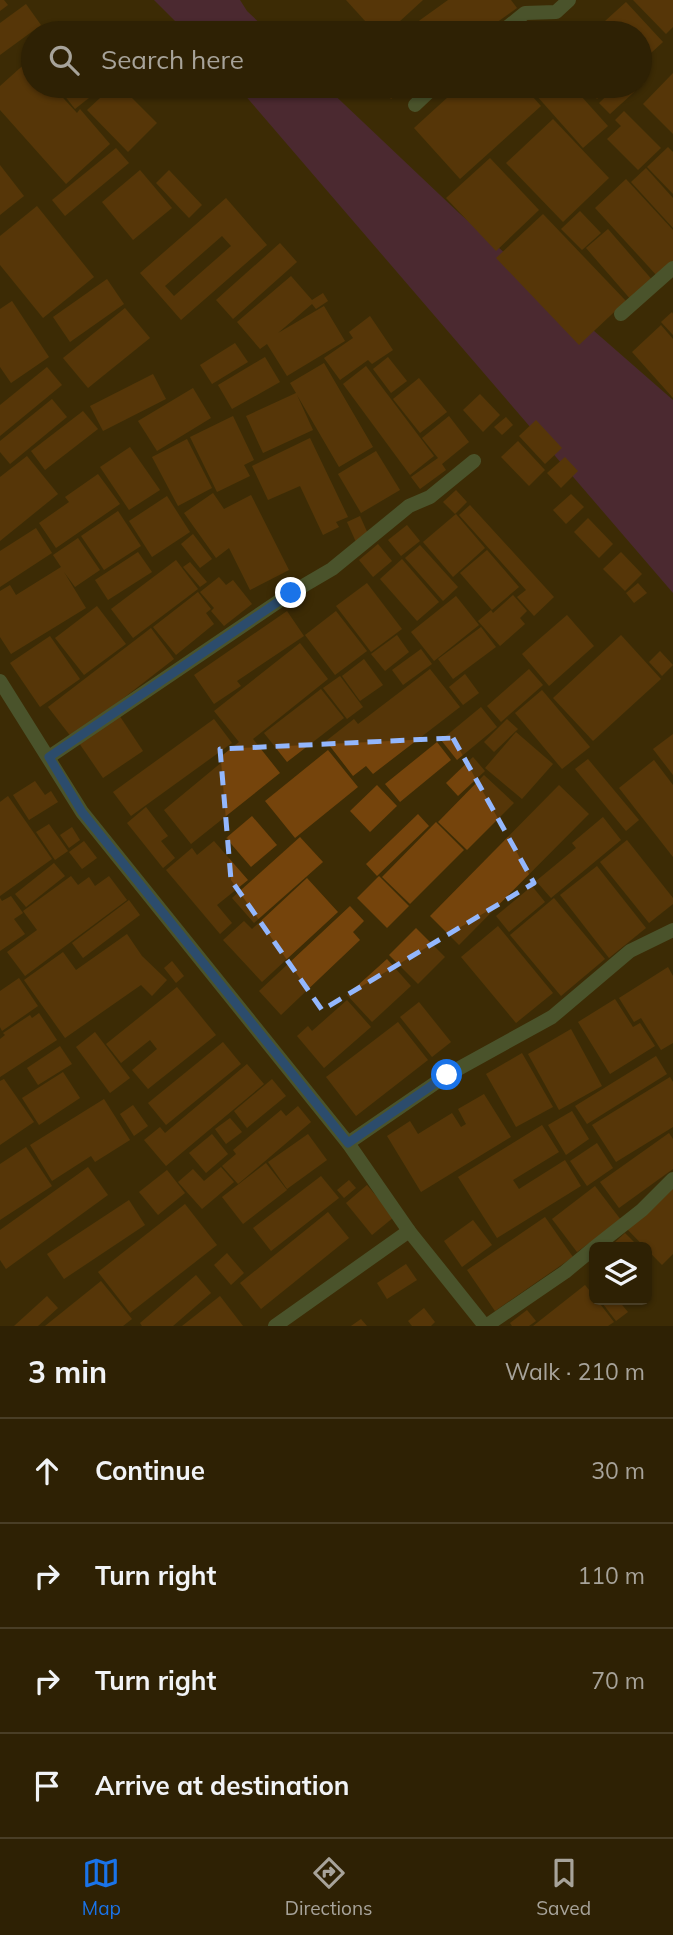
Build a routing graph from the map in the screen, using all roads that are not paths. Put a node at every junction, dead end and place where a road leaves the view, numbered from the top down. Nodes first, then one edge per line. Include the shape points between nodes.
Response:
1 (569, 0) edge
2 (515, 21) edge
3 (422, 98) edge
4 (415, 105) dead end
5 (673, 268) edge
6 (621, 314) dead end
7 (474, 461) dead end
8 (0, 681) edge
9 (49, 757) junction
10 (673, 930) edge
11 (348, 1143) junction
12 (673, 1179) edge
13 (409, 1231) junction
14 (602, 1242) edge
15 (589, 1253) edge
16 (275, 1326) edge
17 (485, 1326) edge

1 - 2 street via 556,12 525,13
3 - 4 street
5 - 6 street
7 - 9 street via 321,576
8 - 9 street
9 - 11 street via 82,812
10 - 11 street via 630,951 552,1017 447,1075
11 - 13 street
12 - 14 street
13 - 16 street
13 - 17 street
15 - 17 street

